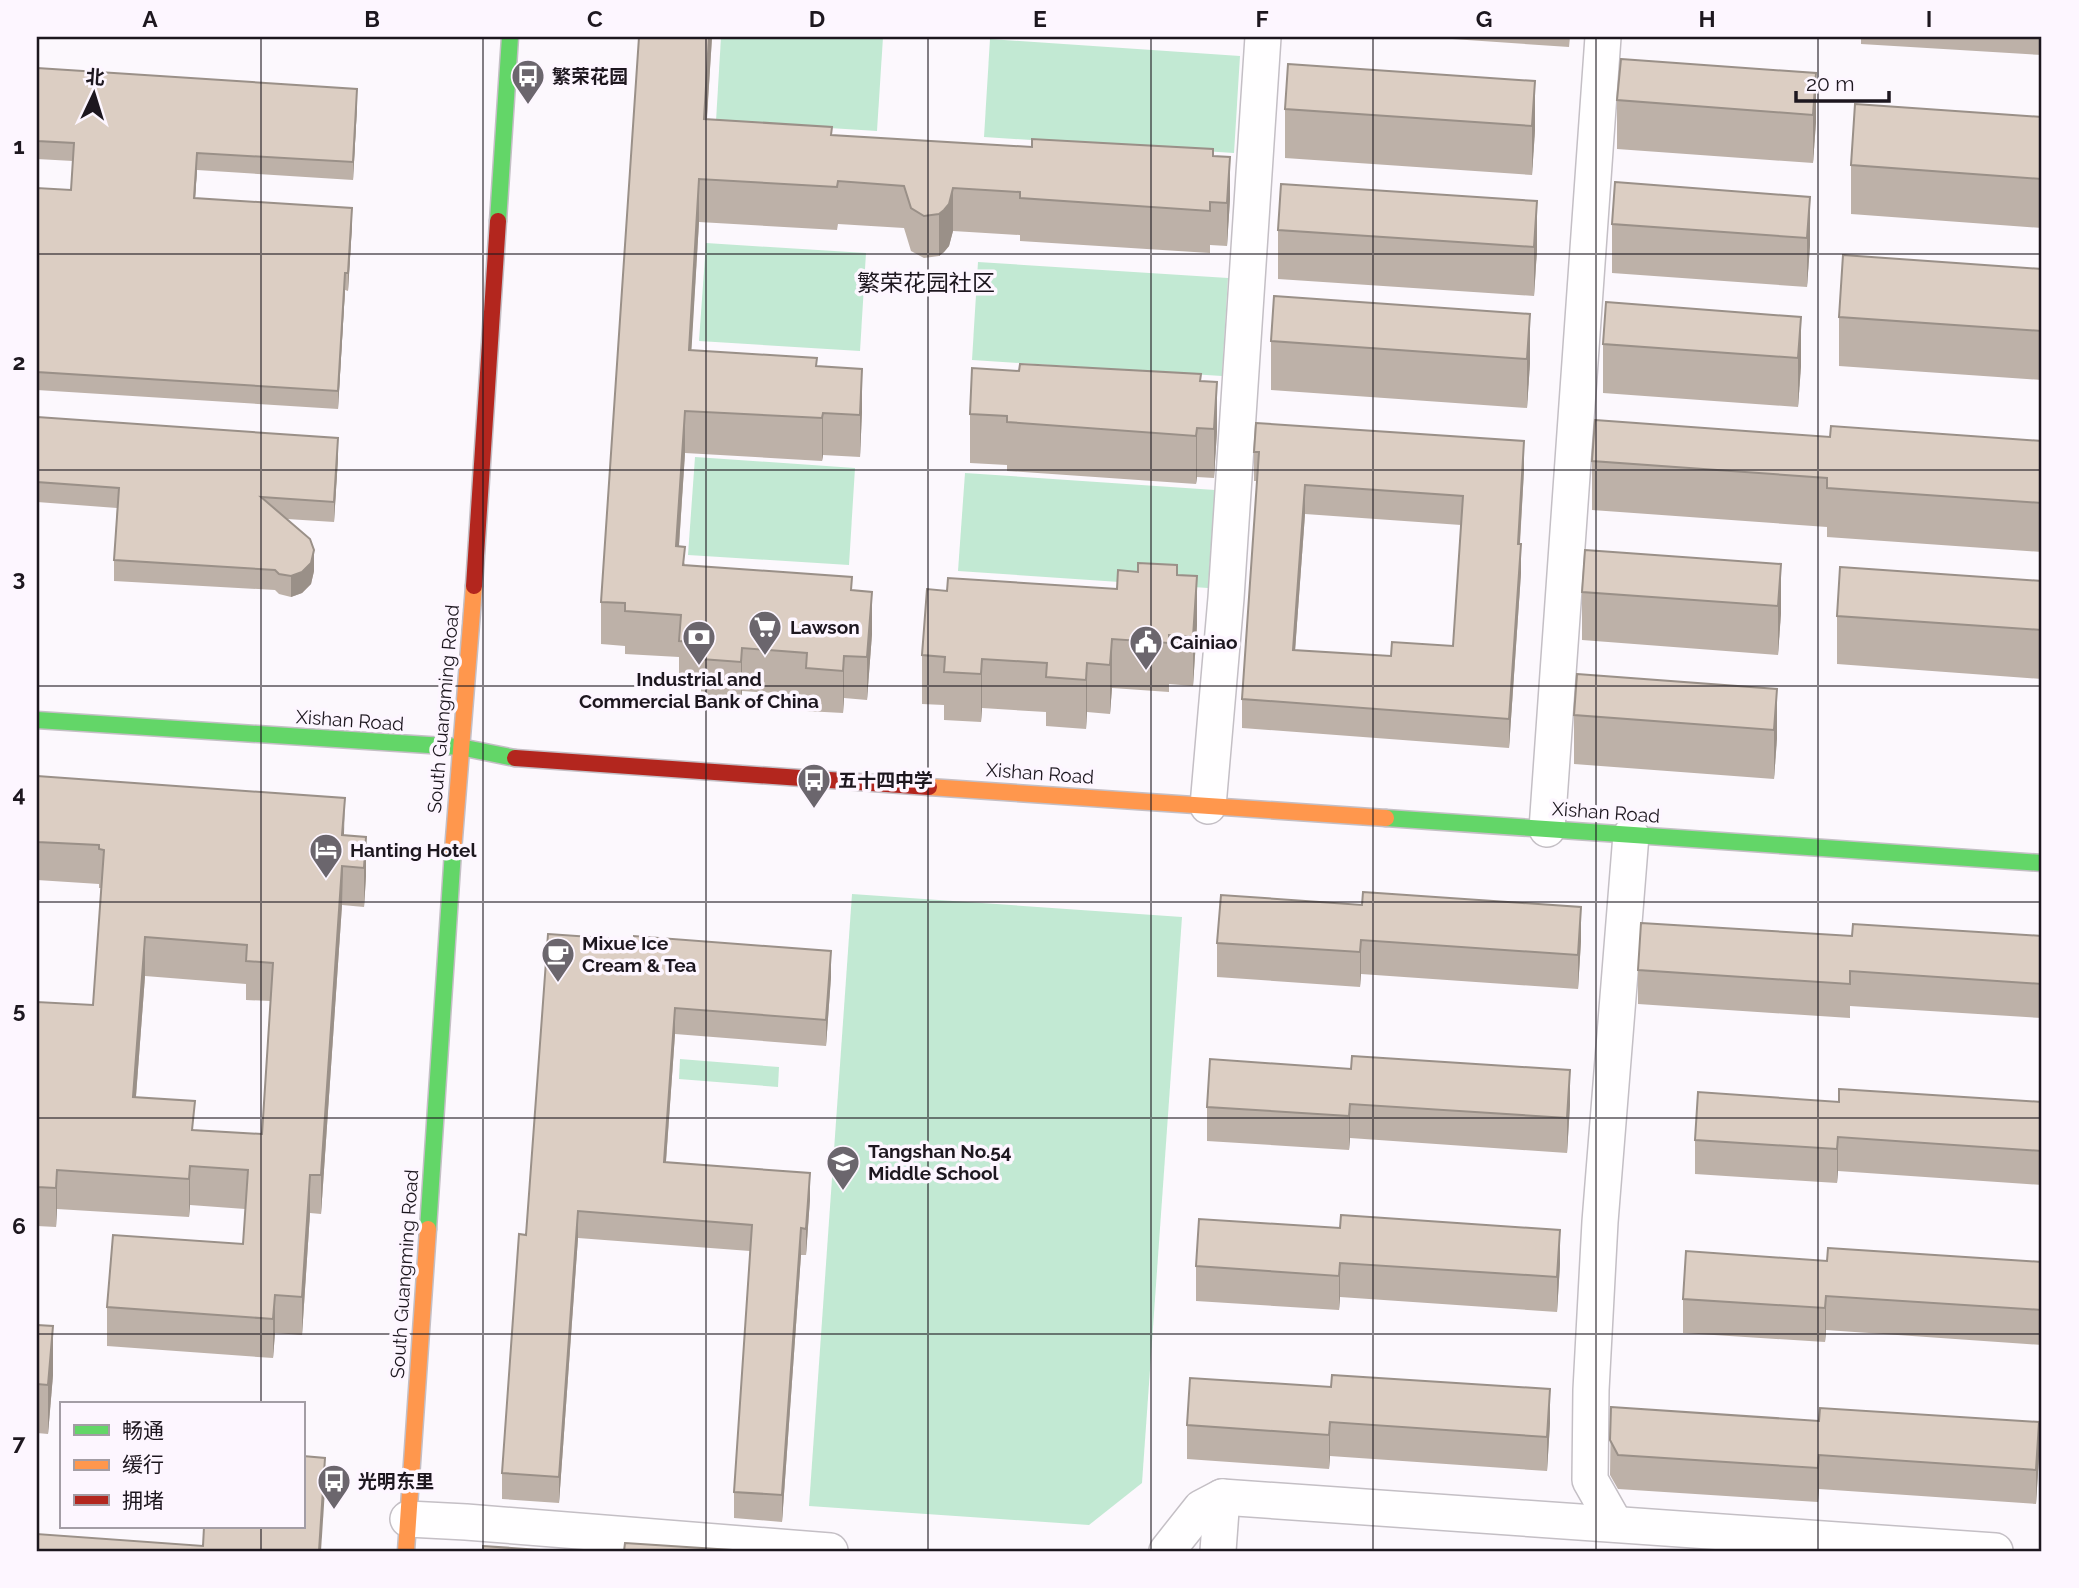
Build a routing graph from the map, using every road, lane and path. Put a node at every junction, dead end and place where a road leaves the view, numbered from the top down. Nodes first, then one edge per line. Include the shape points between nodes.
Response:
1 (510, 37) edge
2 (1263, 37) edge
3 (1603, 37) edge
4 (37, 720) edge
5 (460, 747) junction
6 (1208, 806) junction
7 (1547, 829) junction
8 (1631, 835) junction
9 (2042, 863) edge
10 (1222, 1497) junction
11 (1615, 1524) junction
12 (407, 1535) edge
13 (830, 1551) edge
14 (1167, 1551) edge
15 (1217, 1551) edge
16 (1995, 1551) edge

1 - 5 street, South Guangming Road
2 - 6 street
3 - 7 street
4 - 5 street, Xishan Road
5 - 6 street, Xishan Road via 512,758
5 - 12 street, South Guangming Road
6 - 7 street, Xishan Road
7 - 8 street, Xishan Road
8 - 9 street, Xishan Road
8 - 11 street via 1591,1390 1590,1480
10 - 11 street
10 - 14 street via 1201,1508
10 - 15 street
11 - 16 street
12 - 13 street via 466,1522

